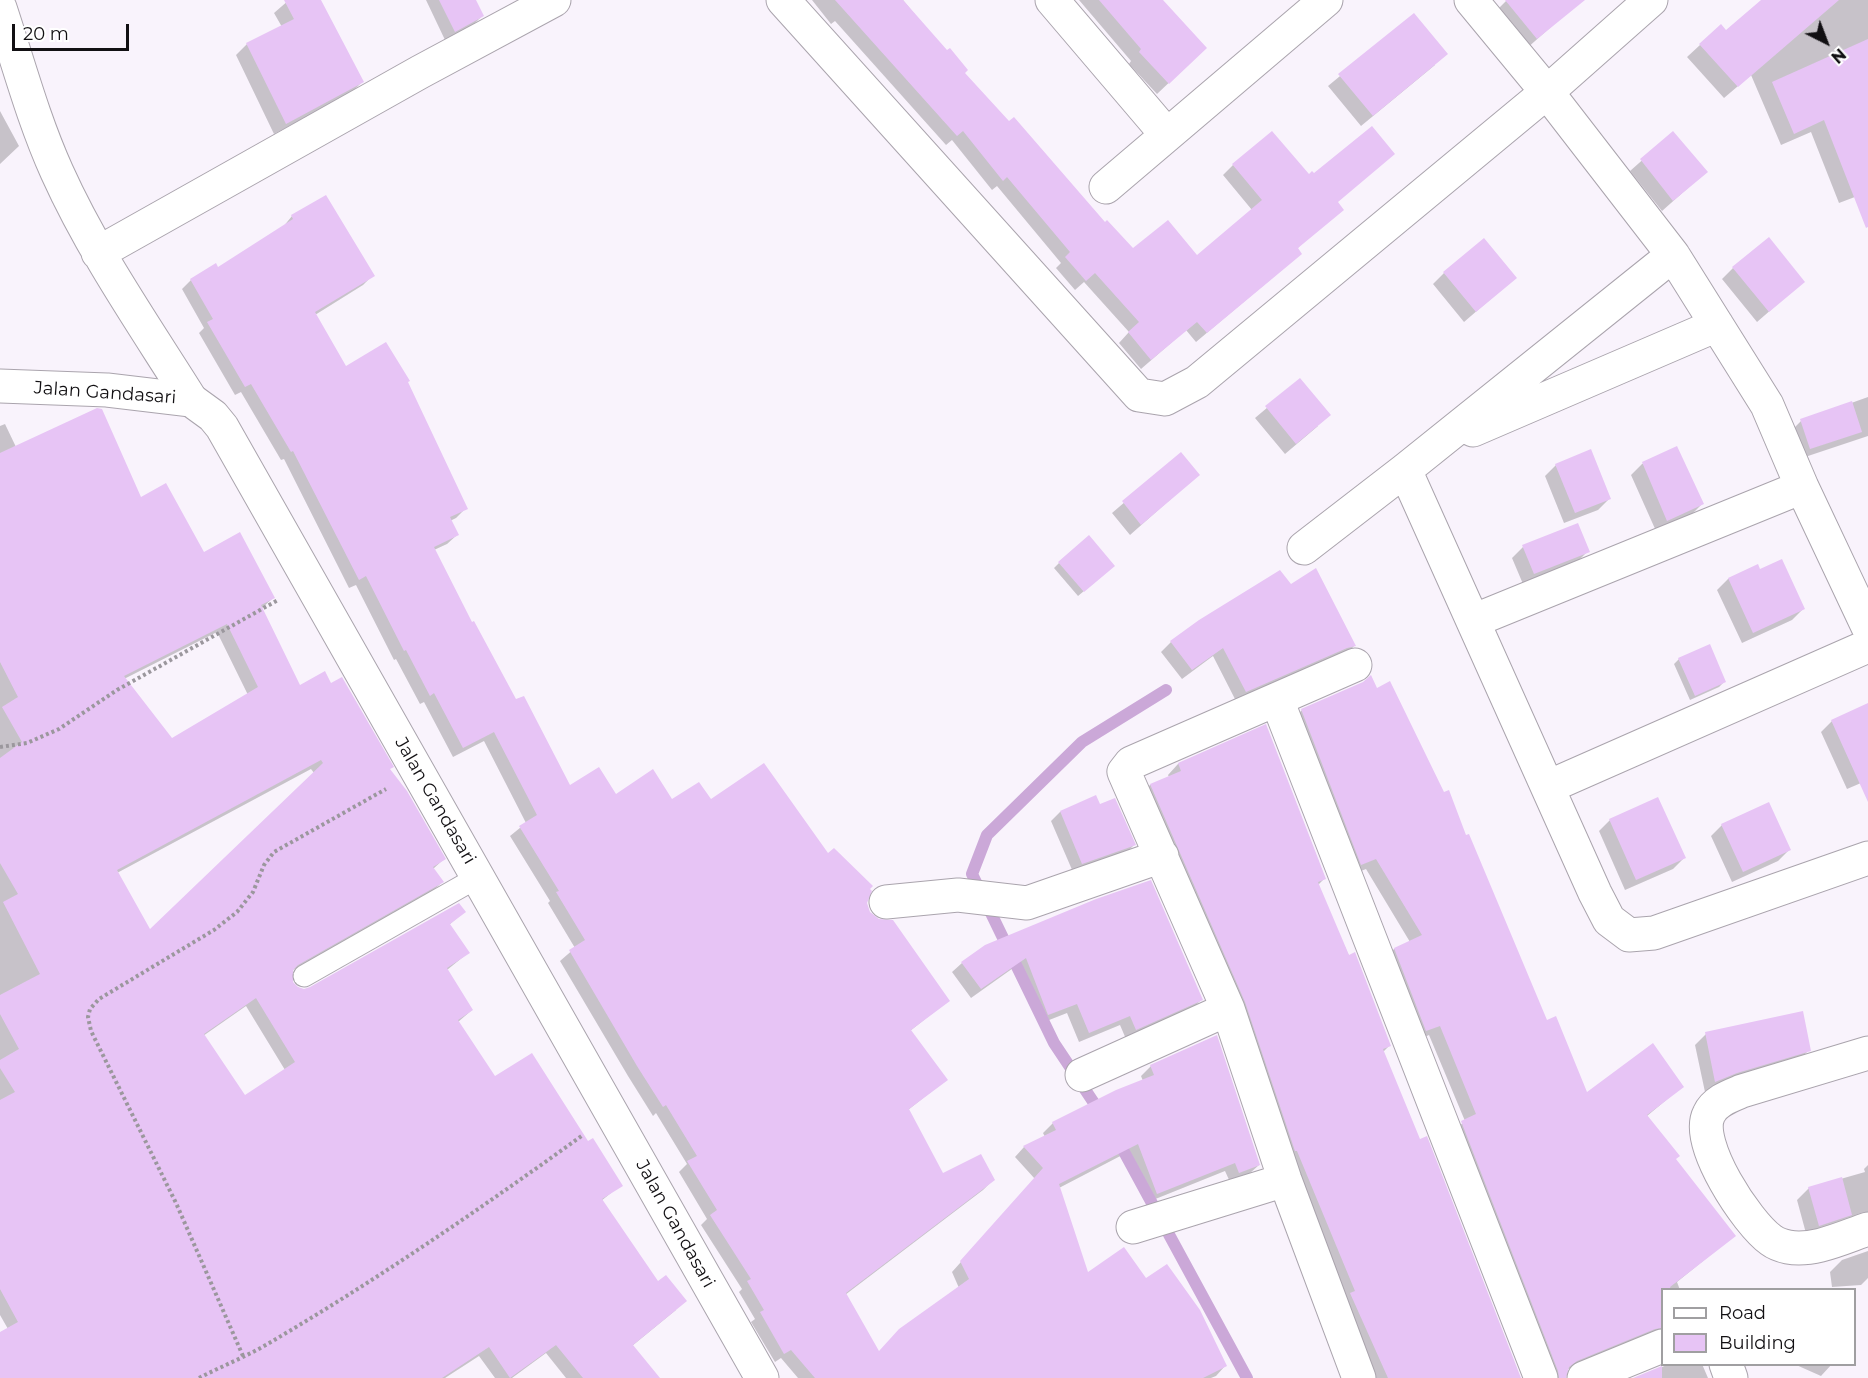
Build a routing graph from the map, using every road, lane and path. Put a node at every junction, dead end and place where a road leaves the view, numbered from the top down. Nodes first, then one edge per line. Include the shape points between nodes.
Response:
1 (554, 0) edge
2 (783, 0) edge
3 (1052, 0) edge
4 (1326, 0) edge
5 (1471, 0) edge
6 (1651, 0) edge
7 (0, 8) edge
8 (1547, 92) junction
9 (1167, 135) junction
10 (1106, 187) dead end
11 (98, 253) junction
12 (1673, 255) junction
13 (1717, 325) junction
14 (0, 386) edge
15 (191, 400) junction
16 (1434, 446) junction
17 (1405, 470) junction
18 (1802, 487) junction
19 (1304, 548) dead end
20 (310, 582) junction
21 (1473, 621) junction
22 (1868, 627) edge
23 (1868, 646) edge
24 (1355, 665) dead end
25 (1277, 700) junction
26 (0, 747) edge
27 (418, 771) junction
28 (1548, 787) junction
29 (1162, 856) junction
30 (1868, 858) edge
31 (478, 877) junction
32 (886, 903) dead end
33 (304, 976) dead end
34 (1228, 1009) junction
35 (1868, 1053) edge
36 (1082, 1076) dead end
37 (612, 1113) junction
38 (1286, 1180) junction
39 (1152, 1221) dead end
40 (1868, 1229) edge
41 (1661, 1346) edge
42 (243, 1356) junction
43 (199, 1378) edge
44 (762, 1378) edge
45 (1359, 1378) edge
46 (1541, 1378) edge
47 (1584, 1378) edge

1 - 11 street
2 - 8 street via 1138,395 1165,399 1197,382
3 - 9 street
4 - 9 street
5 - 8 street
6 - 8 street
7 - 11 street via 56,171
8 - 12 street
9 - 10 street
11 - 15 street
12 - 13 street
12 - 16 street
13 - 16 street
13 - 18 street via 1767,405
14 - 15 street, Jalan Gandasari via 107,390
15 - 20 street, Jalan Gandasari via 222,427
16 - 17 street
17 - 19 street
17 - 21 street
18 - 21 street
18 - 22 street
20 - 26 path via 117,690 59,729 27,743
20 - 27 street, Jalan Gandasari
21 - 28 street
23 - 28 street
24 - 25 street
25 - 29 street via 1125,768
25 - 46 street
27 - 31 street, Jalan Gandasari
27 - 42 path via 281,847 264,865 253,892 237,912 214,930 110,991 90,1009 91,1031 176,1203
28 - 30 street via 1609,920 1629,935 1654,933
29 - 32 street via 1027,903 958,895
29 - 34 street
31 - 33 lane
31 - 37 street, Jalan Gandasari
34 - 36 street
34 - 38 street
35 - 40 street via 1724,1098 1707,1116 1706,1134 1719,1170 1746,1215 1772,1241 1805,1248
37 - 42 path via 486,1203
37 - 44 street, Jalan Gandasari
38 - 39 street
38 - 45 street
41 - 47 street
42 - 43 path

